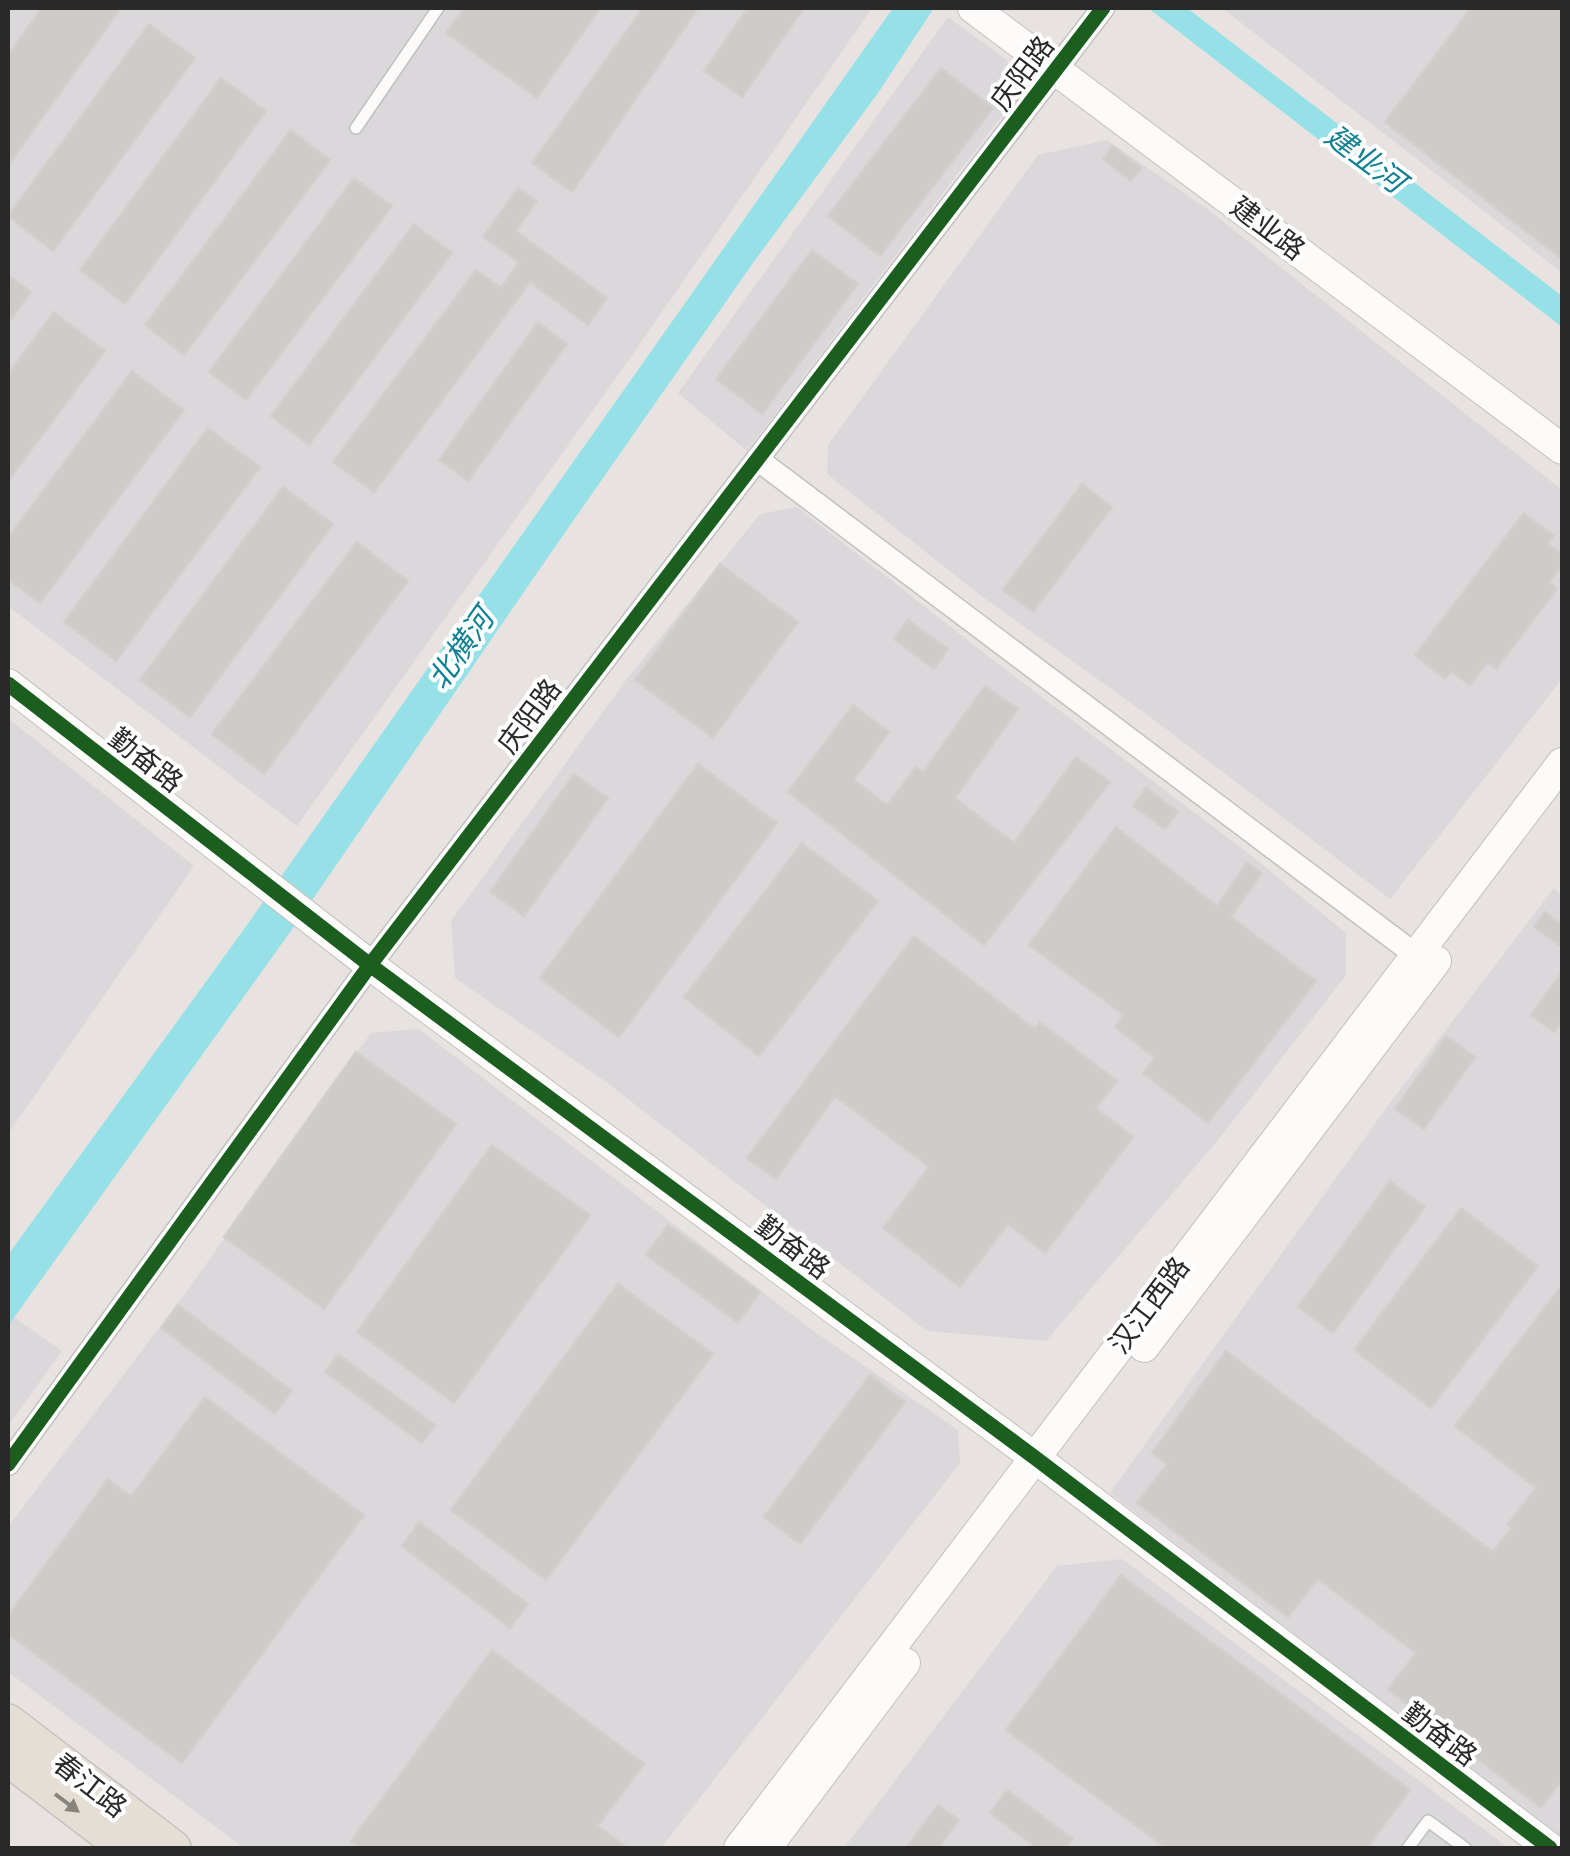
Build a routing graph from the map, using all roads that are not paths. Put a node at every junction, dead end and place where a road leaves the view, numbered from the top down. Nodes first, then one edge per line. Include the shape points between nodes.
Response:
1 (438, 8) edge
2 (973, 8) edge
3 (1102, 8) edge
4 (1057, 69) junction
5 (356, 128) dead end
6 (1562, 449) edge
7 (757, 459) junction
8 (8, 684) edge
9 (1562, 763) edge
10 (1562, 796) edge
11 (1424, 960) junction
12 (370, 965) junction
13 (1042, 1463) junction
14 (8, 1464) edge
15 (8, 1722) edge
16 (8, 1758) edge
17 (126, 1848) edge
18 (173, 1848) edge
19 (739, 1848) edge
20 (766, 1848) edge
21 (1408, 1848) edge
22 (1465, 1848) edge
23 (1550, 1848) edge

1 - 5 lane
2 - 4 street, 建业路
3 - 4 street, 庆阳路
4 - 6 street, 建业路
4 - 7 street, 庆阳路
7 - 11 street
7 - 12 street, 庆阳路
8 - 12 street, 勤奋路
9 - 11 street, 汉江西路
10 - 11 street, 汉江西路
11 - 13 street, 汉江西路
12 - 13 street, 勤奋路
12 - 14 street, 庆阳路
13 - 19 street, 汉江西路
13 - 20 street, 汉江西路
13 - 23 street, 勤奋路
15 - 18 main road, 春江路
16 -> 17 main road, 春江路
21 - 22 lane via 1428,1821

